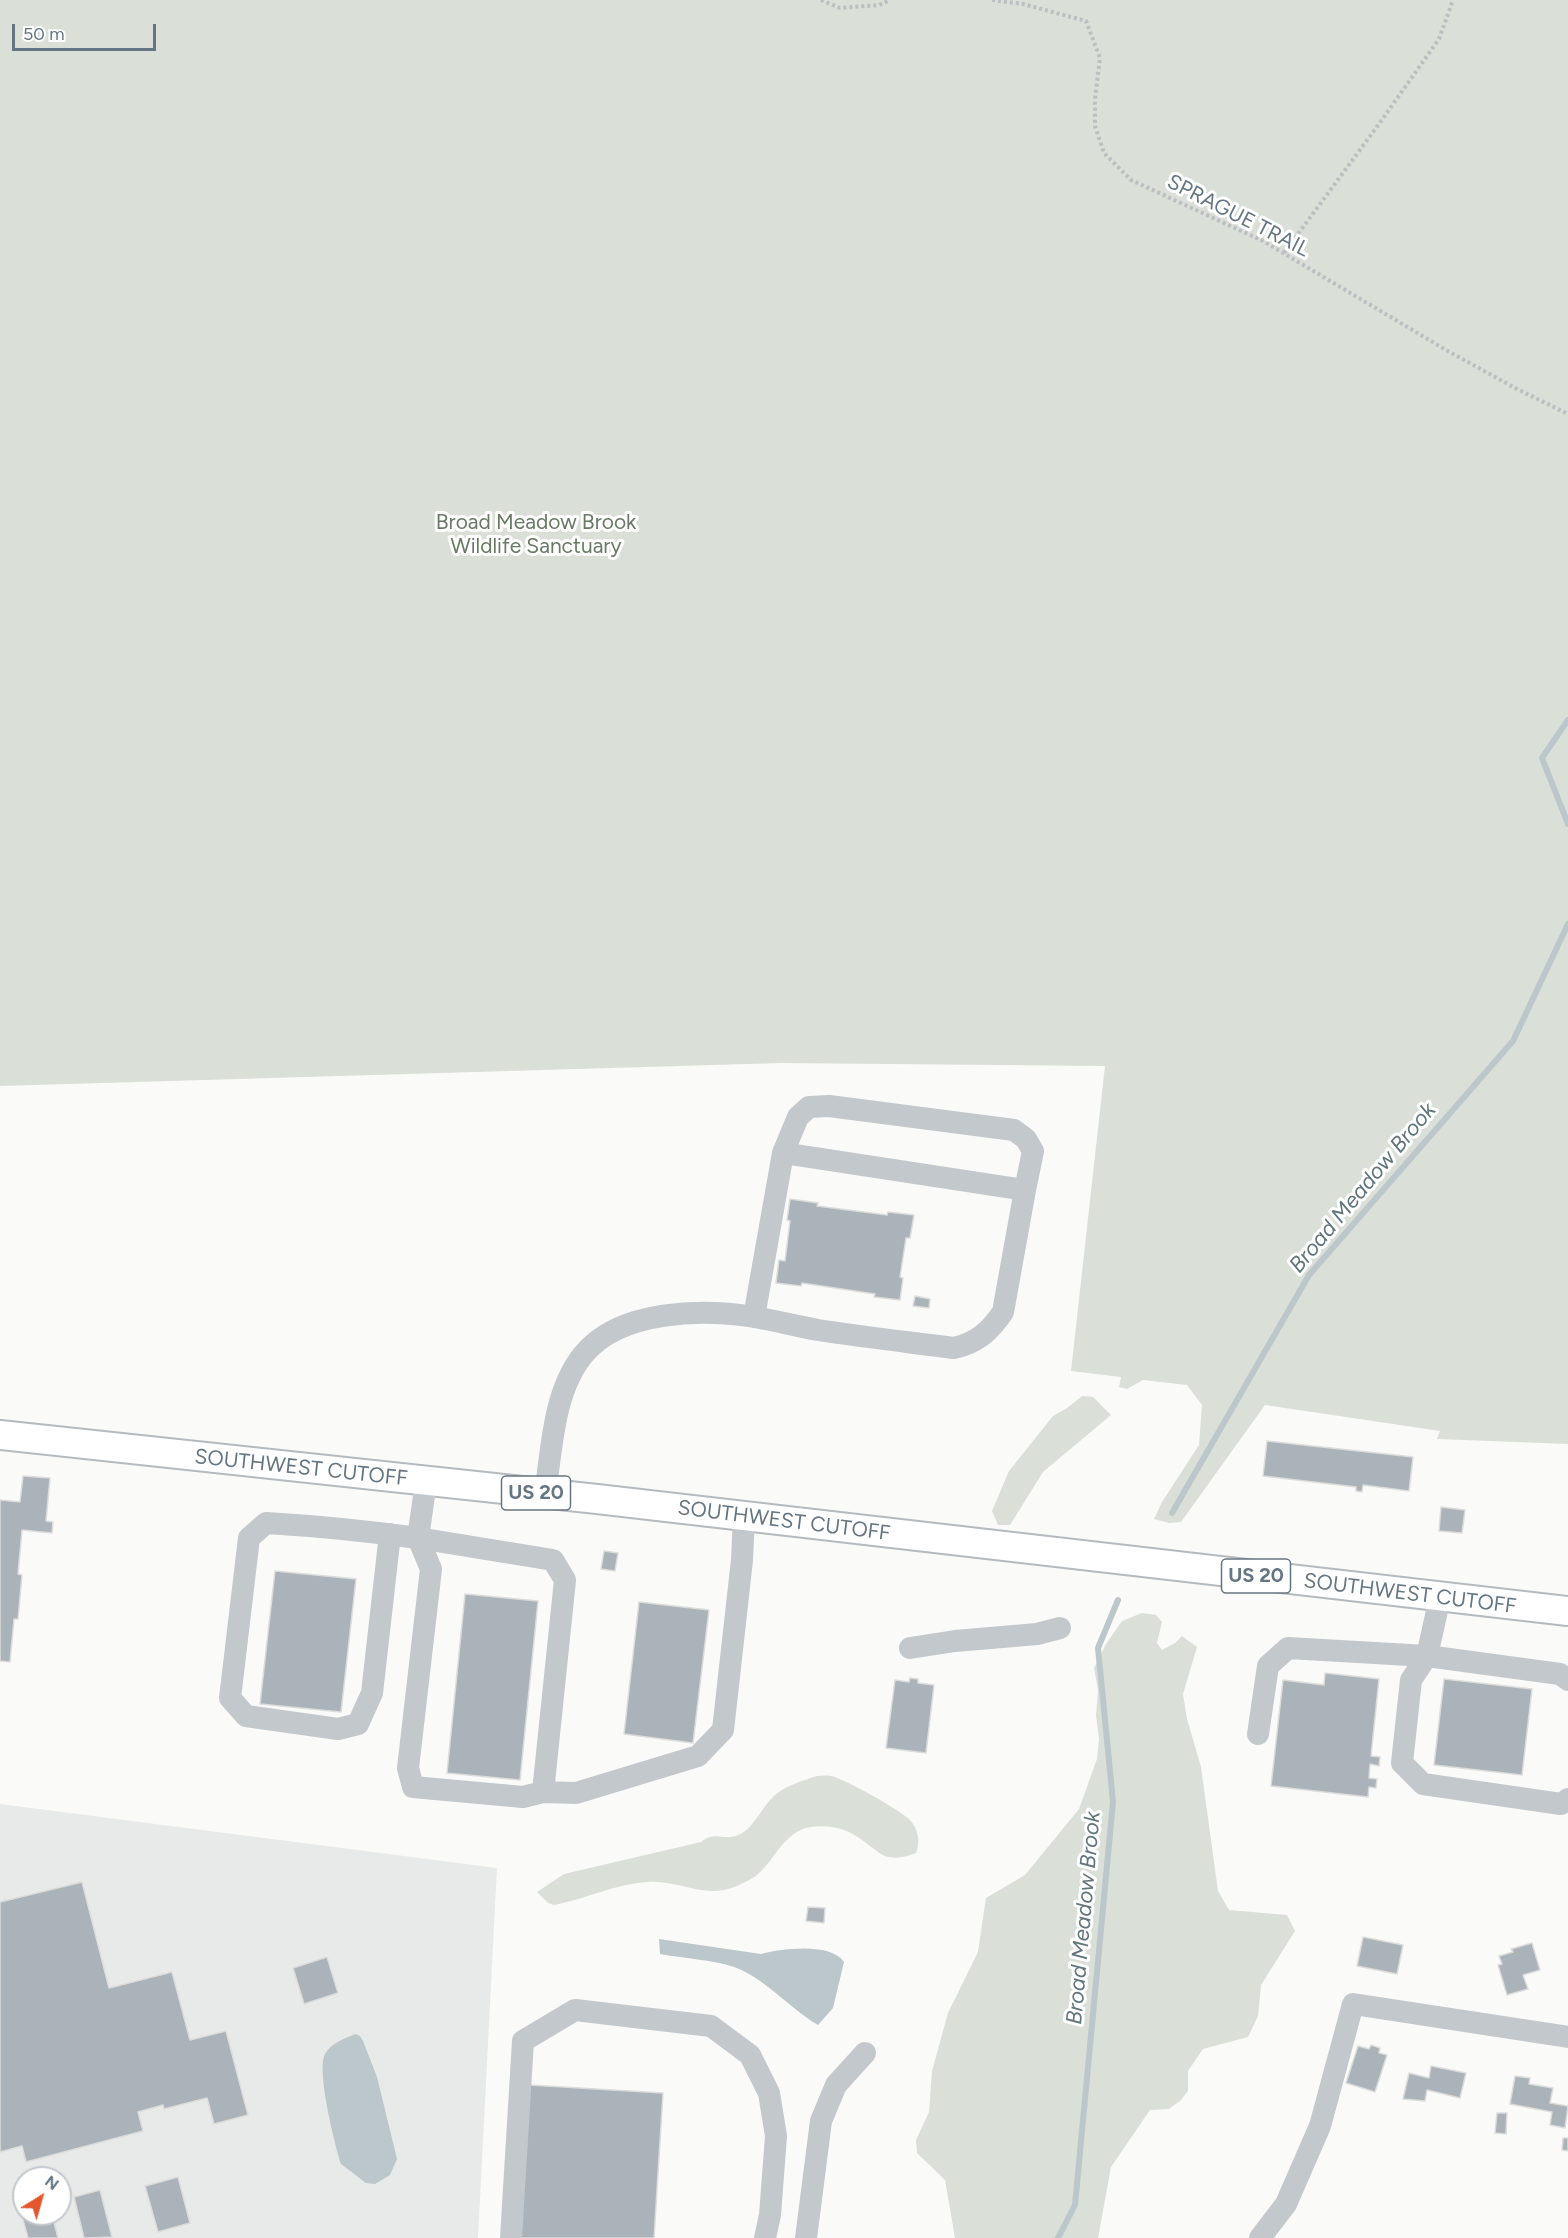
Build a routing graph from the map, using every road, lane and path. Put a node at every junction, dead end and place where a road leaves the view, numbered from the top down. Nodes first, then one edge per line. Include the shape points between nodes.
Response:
1 (821, 0) edge
2 (890, 0) edge
3 (992, 0) edge
4 (1454, 0) edge
5 (1284, 254) junction
6 (1568, 414) edge
7 (783, 1153) junction
8 (1025, 1190) junction
9 (754, 1317) junction
10 (0, 1435) edge
11 (426, 1482) junction
12 (545, 1494) junction
13 (744, 1516) junction
14 (390, 1534) junction
15 (418, 1538) junction
16 (1440, 1598) junction
17 (1568, 1611) edge
18 (1060, 1628) dead end
19 (910, 1648) dead end
20 (1427, 1656) junction
21 (1568, 1680) edge
22 (1258, 1734) dead end
23 (543, 1792) junction
24 (1568, 1799) edge
25 (1568, 2037) edge
26 (865, 2053) dead end
27 (511, 2238) edge
28 (765, 2238) edge
29 (806, 2238) edge
30 (1260, 2238) edge

1 - 2 path via 840,8 879,5
3 - 5 path, SPRAGUE TRAIL via 1086,21 1100,58 1095,126 1104,153 1131,180
4 - 5 path via 1439,39
5 - 6 path, SPRAGUE TRAIL via 1446,350
7 - 8 street
7 - 8 street via 798,1117 809,1107 829,1106 1014,1130 1033,1151
7 - 9 street
8 - 9 street via 1002,1312 992,1328 965,1346 942,1347
9 - 12 street via 705,1313 655,1317 606,1336 584,1354 568,1380 555,1425
10 - 11 main road, SOUTHWEST CUTOFF / US 20
11 - 12 main road, SOUTHWEST CUTOFF / US 20
11 - 15 street
12 - 13 main road, SOUTHWEST CUTOFF / US 20
13 - 16 main road, SOUTHWEST CUTOFF / US 20
13 - 23 street via 723,1730 698,1756 576,1793
14 - 14 street via 266,1523 249,1538 230,1698 246,1716 338,1729 358,1724 372,1693
14 - 15 street
15 - 23 street via 553,1560 565,1580
15 - 23 street via 431,1569 408,1768 413,1787 523,1797
16 - 17 main road, SOUTHWEST CUTOFF / US 20
16 - 20 street
18 - 19 street
20 - 21 street via 1560,1674
20 - 22 street via 1288,1648 1268,1666
20 - 24 street via 1411,1680 1402,1763 1424,1784 1561,1804
25 - 30 street via 1353,2004 1320,2126 1286,2204
26 - 29 street via 836,2085 821,2121
27 - 28 street via 524,2040 575,2010 711,2026 750,2055 769,2093 776,2136

